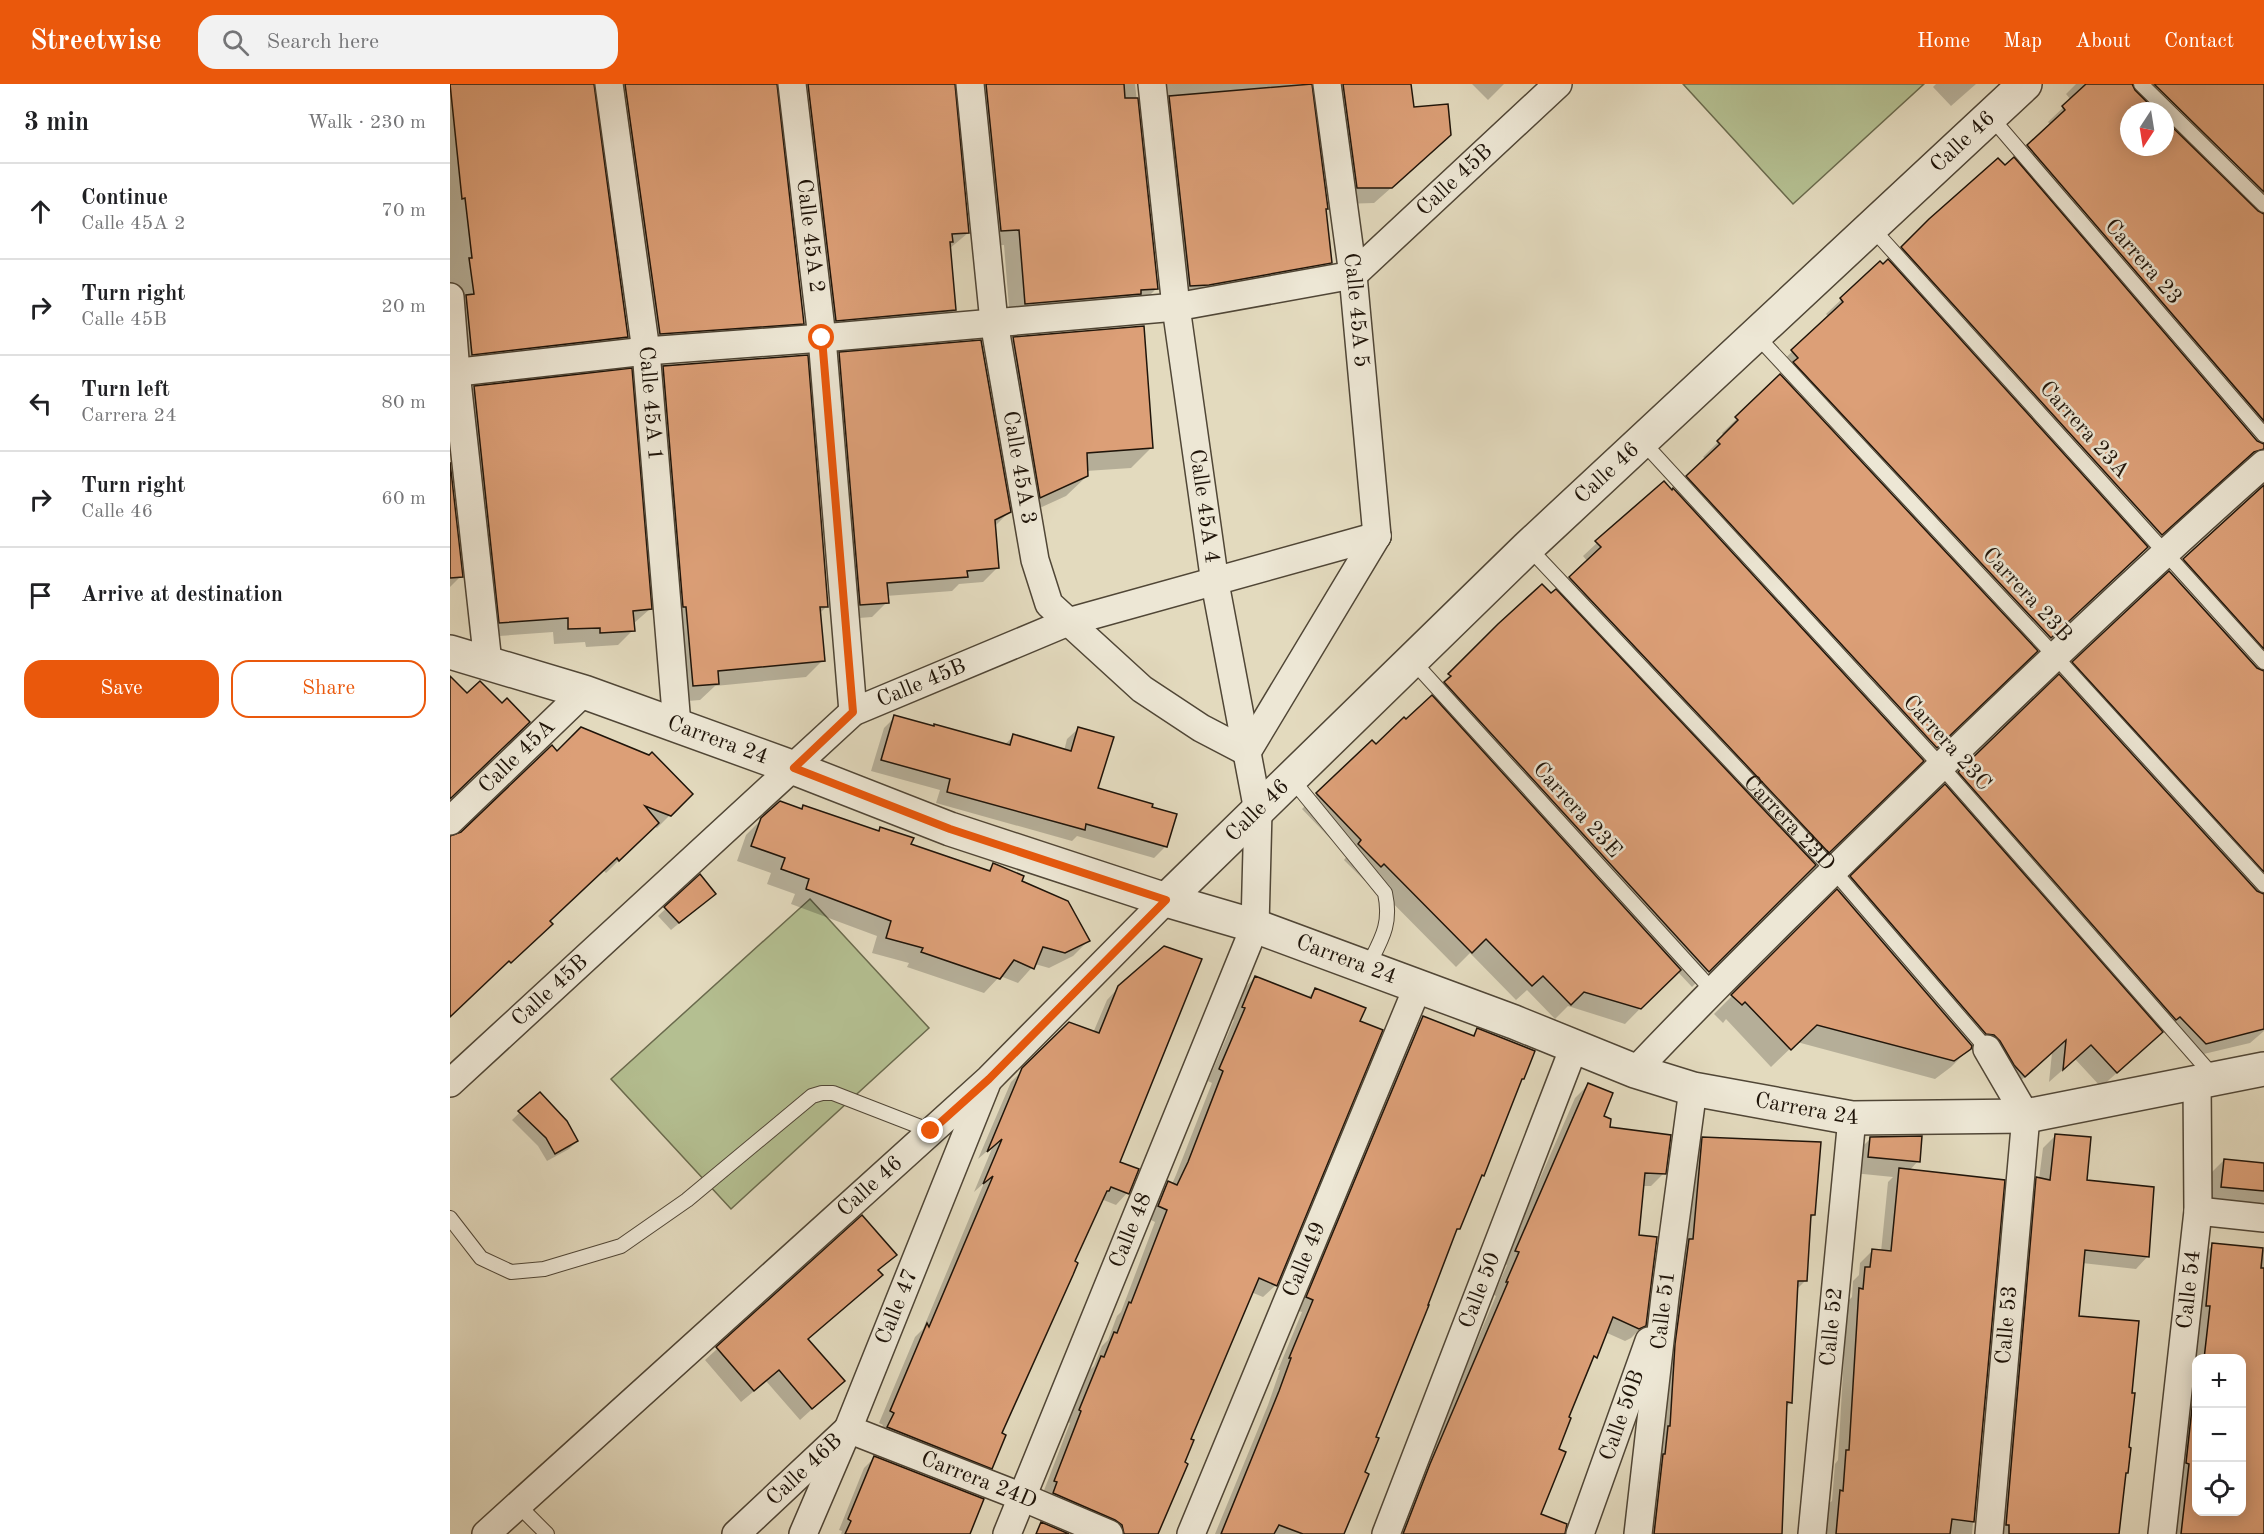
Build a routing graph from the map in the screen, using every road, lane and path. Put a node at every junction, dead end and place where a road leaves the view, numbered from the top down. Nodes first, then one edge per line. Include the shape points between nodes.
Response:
1 (609, 84) edge
2 (792, 84) edge
3 (970, 84) edge
4 (1152, 84) edge
5 (1327, 84) edge
6 (1558, 84) edge
7 (2025, 84) edge
8 (2141, 84) edge
9 (1990, 116) junction
10 (2264, 205) edge
11 (1871, 227) junction
12 (1353, 275) junction
13 (450, 297) edge
14 (1176, 307) junction
15 (994, 322) junction
16 (1756, 335) junction
17 (822, 338) junction
18 (646, 351) junction
19 (453, 372) edge
20 (2264, 435) edge
21 (1641, 440) junction
22 (2264, 464) edge
23 (1377, 536) junction
24 (1528, 547) junction
25 (2166, 551) junction
26 (1215, 583) junction
27 (1068, 622) junction
28 (450, 652) edge
29 (2054, 656) junction
30 (1412, 659) junction
31 (2264, 662) edge
32 (488, 663) junction
33 (584, 692) junction
34 (853, 712) junction
35 (677, 726) junction
36 (1247, 752) junction
37 (1941, 766) junction
38 (794, 768) junction
39 (1291, 778) junction
40 (1258, 811) junction
41 (450, 821) edge
42 (1833, 870) junction
43 (2264, 885) edge
44 (1166, 900) junction
45 (1255, 926) junction
46 (1367, 968) junction
47 (1418, 986) junction
48 (1712, 990) junction
49 (1574, 1047) junction
50 (1987, 1049) joint
51 (2264, 1069) edge
52 (1635, 1071) junction
53 (989, 1079) junction
54 (2206, 1080) junction
55 (450, 1083) edge
56 (1693, 1089) junction
57 (2026, 1116) junction
58 (1852, 1118) junction
59 (931, 1131) junction
60 (2198, 1211) junction
61 (450, 1218) edge
62 (2264, 1218) edge
63 (1665, 1297) junction
64 (848, 1429) junction
65 (1022, 1497) junction
66 (518, 1505) junction
67 (486, 1534) edge
68 (547, 1534) edge
69 (736, 1534) edge
70 (803, 1534) edge
71 (1007, 1534) edge
72 (1109, 1534) edge
73 (1191, 1534) edge
74 (1386, 1534) edge
75 (1580, 1534) edge
76 (1638, 1534) edge
77 (1812, 1534) edge
78 (1989, 1534) edge
79 (2162, 1534) edge

1 - 18 street, Calle 45A 1
2 - 17 street, Calle 45A 2
3 - 15 street, Calle 45A 3
4 - 14 street, Calle 45A 4
5 - 12 street, Calle 45A 5
6 - 12 street, Calle 45B
7 - 9 street, Calle 46
8 - 10 lane
9 - 11 street, Calle 46
9 - 20 lane, Carrera 23
11 - 16 street, Calle 46
11 - 25 lane, Carrera 23A
12 - 14 street
12 - 23 street, Calle 45A 5
13 - 19 street
14 - 15 street
14 - 26 street, Calle 45A 4
15 - 17 street
15 - 27 street, Calle 45A 3 via 1035,560 1050,604
16 - 21 street, Calle 46
16 - 29 lane, Carrera 23B
17 - 18 street
17 - 34 street, Calle 45A 2
18 - 19 street
18 - 35 street, Calle 45A 1
19 - 32 street
21 - 24 street, Calle 46
21 - 37 lane, Carrera 23C
22 - 25 street
23 - 26 street, Calle 45B
23 - 36 street
24 - 30 street, Calle 46
24 - 42 lane, Carrera 23D
25 - 29 street
25 - 31 lane, Carrera 23A
26 - 27 street, Calle 45B
26 - 36 street, Calle 45A 4
27 - 34 street, Calle 45B
27 - 36 street, Calle 45A 3 via 1142,690
28 - 32 street, Carrera 24
29 - 37 street
29 - 43 lane, Carrera 23B
30 - 39 street, Calle 46
30 - 48 lane, Carrera 23E
32 - 33 street, Carrera 24
33 - 35 street, Carrera 24
33 - 41 street, Calle 45A
34 - 38 street, Calle 45B
35 - 38 street, Carrera 24
36 - 40 street, Calle 45A 4
37 - 42 street
37 - 54 lane, Carrera 23C
38 - 44 street, Carrera 24 via 950,829
38 - 55 street, Calle 45B
39 - 40 street, Calle 46
39 - 46 lane via 1385,893 1387,924
40 - 44 street, Calle 46
40 - 45 street, Calle 45A 4
42 - 48 street
42 - 50 lane, Carrera 23D
44 - 45 street, Carrera 24
44 - 53 street, Calle 46
45 - 46 street, Carrera 24
45 - 65 street, Calle 48
46 - 47 street, Carrera 24
47 - 49 street, Carrera 24
47 - 73 street, Calle 49
48 - 52 street
49 - 52 street, Carrera 24
49 - 74 street, Calle 50
50 - 57 street, Carrera 23D
51 - 54 street, Carrera 24
52 - 56 street, Carrera 24
53 - 59 street, Calle 46
53 - 64 street, Calle 47
54 - 57 street, Carrera 24
54 - 60 street, Calle 54
56 - 58 street, Carrera 24
56 - 63 street, Calle 51
57 - 58 street, Carrera 24
57 - 78 street, Calle 53
58 - 77 street, Calle 52
59 - 61 lane via 833,1093 812,1096 687,1200 621,1246 544,1269 511,1272 481,1258
59 - 66 street, Calle 46
60 - 62 street
60 - 79 street, Calle 54
63 - 75 street, Calle 50B
63 - 76 street, Calle 51
64 - 65 street, Carrera 24D
64 - 69 street, Calle 46B
64 - 70 street, Calle 47
65 - 71 street, Calle 48
65 - 72 street, Carrera 24D
66 - 67 street, Calle 46
66 - 68 lane

